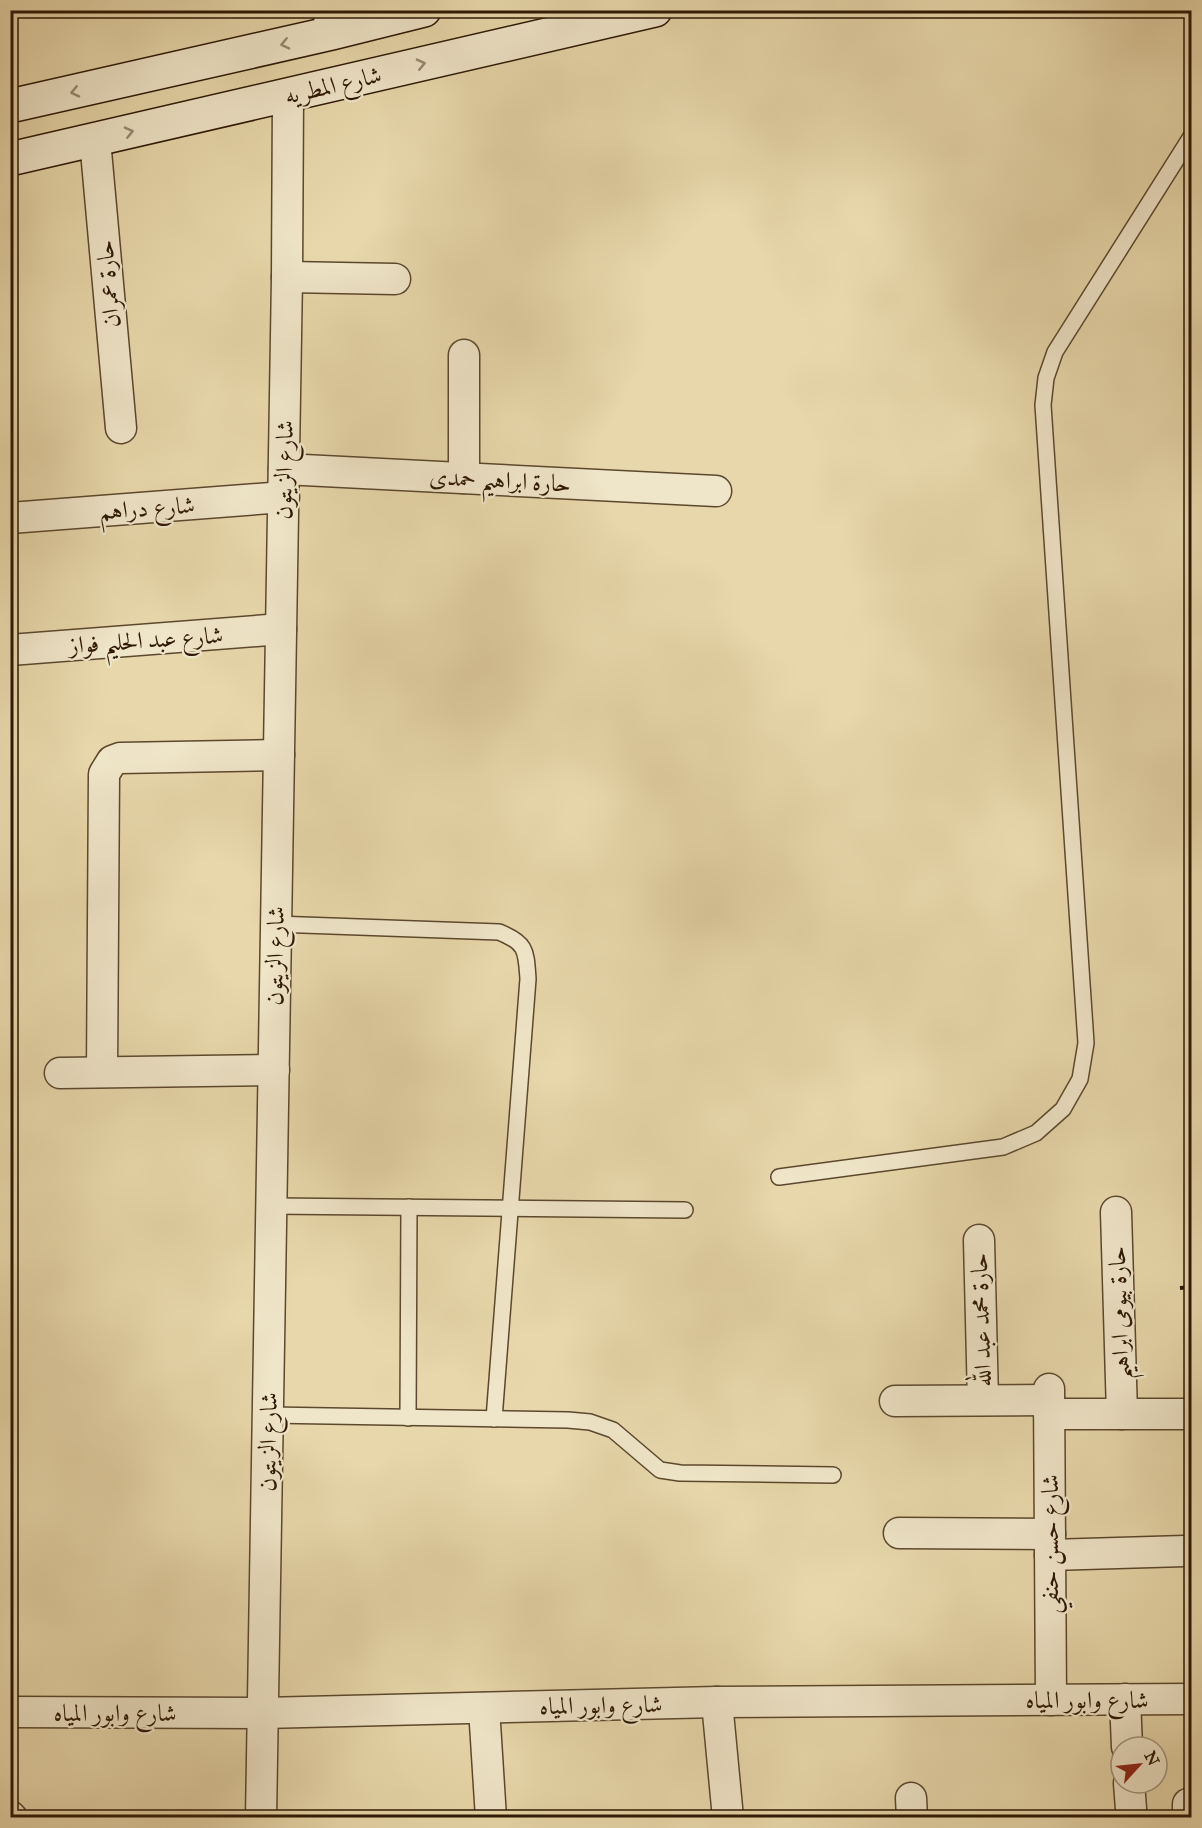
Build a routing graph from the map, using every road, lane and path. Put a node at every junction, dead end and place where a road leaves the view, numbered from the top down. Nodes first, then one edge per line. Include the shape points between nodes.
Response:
1 (424, 10) edge
2 (655, 10) edge
3 (330, 22) edge
4 (288, 95) junction
5 (10, 106) edge
6 (1191, 135) edge
7 (95, 140) junction
8 (10, 159) edge
9 (287, 278) junction
10 (395, 279) dead end
11 (464, 355) dead end
12 (121, 428) dead end
13 (464, 478) junction
14 (284, 483) junction
15 (716, 491) dead end
16 (10, 518) edge
17 (281, 629) junction
18 (10, 650) edge
19 (279, 755) junction
20 (275, 924) junction
21 (274, 1070) junction
22 (102, 1072) junction
23 (60, 1073) dead end
24 (779, 1177) dead end
25 (271, 1206) junction
26 (409, 1207) junction
27 (510, 1208) junction
28 (685, 1210) dead end
29 (1116, 1212) dead end
30 (979, 1240) dead end
31 (1191, 1287) edge
32 (1180, 1288) dead end
33 (983, 1400) junction
34 (895, 1401) dead end
35 (1049, 1401) junction
36 (1122, 1414) junction
37 (1191, 1414) edge
38 (269, 1415) junction
39 (408, 1418) junction
40 (494, 1419) junction
41 (833, 1475) dead end
42 (899, 1533) dead end
43 (1050, 1545) junction
44 (1185, 1551) dead end
45 (1125, 1699) junction
46 (1191, 1699) edge
47 (1051, 1700) junction
48 (717, 1702) junction
49 (484, 1708) junction
50 (10, 1712) edge
51 (263, 1713) junction
52 (1126, 1735) edge
53 (261, 1818) edge
54 (491, 1818) edge
55 (728, 1818) edge

1 - 3 main road
4 -> 2 main road, شارع المطريه
3 -> 5 main road
7 -> 4 main road, شارع المطريه
4 - 9 street, شارع الزيتون
6 - 24 lane via 1055,352 1046,378 1044,405 1086,1043 1080,1079 1063,1110 1036,1133 1003,1147
7 - 8 main road, شارع المطريه
7 - 12 street, حارة عمران
9 - 10 street
9 - 14 street, شارع الزيتون
11 - 13 street
13 - 14 street, حارة ابراهيم حمدى
13 - 15 street, حارة ابراهيم حمدى
14 - 16 street, شارع دراهم
14 - 17 street, شارع الزيتون
17 - 18 street, شارع عبد الحليم فواز
17 - 19 street, شارع الزيتون
19 - 20 street, شارع الزيتون
19 - 22 street via 120,758 107,766
20 - 21 street, شارع الزيتون
20 - 27 lane via 499,932 515,938 527,953 528,979
21 - 22 street
21 - 25 street, شارع الزيتون
22 - 23 street
25 - 26 lane
25 - 38 street, شارع الزيتون
26 - 27 lane
26 - 39 lane
27 - 28 lane
27 - 40 lane
29 - 36 street, حارة بيومى ابراهيم
30 - 33 street, حارة محمد عبد الله
31 - 32 path
33 - 34 street
33 - 35 street
35 - 36 street
35 - 43 street, شارع حسن حنفي
36 - 37 street
38 - 39 lane
38 - 51 street, شارع الزيتون
39 - 40 lane
40 - 41 lane via 590,1422 613,1430 660,1470
42 - 43 street
43 - 44 street
43 - 47 street, شارع حسن حنفي
45 - 46 street, شارع وابور المياه
45 - 47 street, شارع وابور المياه
45 - 52 street
47 - 48 street, شارع وابور المياه
48 - 49 street, شارع وابور المياه
48 - 55 street
49 - 51 street, شارع وابور المياه
49 - 54 street
50 - 51 street, شارع وابور المياه
51 - 53 street, شارع الزيتون

